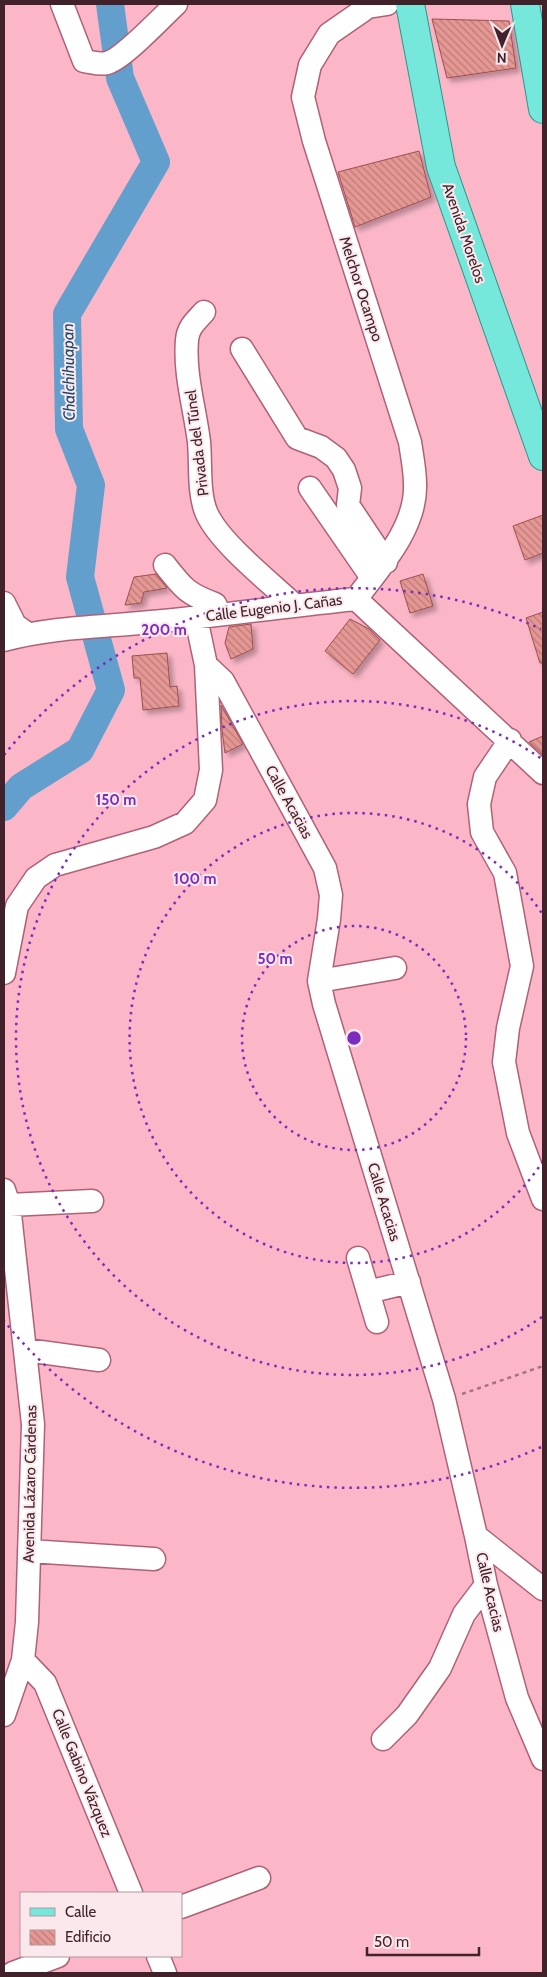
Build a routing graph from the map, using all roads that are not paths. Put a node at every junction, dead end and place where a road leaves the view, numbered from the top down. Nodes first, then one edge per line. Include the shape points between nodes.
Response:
1 (62, 4) edge
2 (176, 4) edge
3 (410, 4) edge
4 (524, 4) edge
5 (374, 5) edge
6 (543, 109) edge
7 (204, 312) dead end
8 (242, 349) dead end
9 (543, 456) edge
10 (310, 488) dead end
11 (165, 566) dead end
12 (379, 570) junction
13 (356, 599) junction
14 (4, 603) edge
15 (294, 605) junction
16 (220, 614) junction
17 (196, 618) junction
18 (28, 634) junction
19 (4, 640) edge
20 (206, 665) junction
21 (510, 740) junction
22 (543, 773) edge
23 (395, 968) dead end
24 (4, 973) edge
25 (319, 980) junction
26 (6, 1198) edge
27 (543, 1199) edge
28 (92, 1201) dead end
29 (358, 1258) dead end
30 (409, 1282) junction
31 (368, 1292) junction
32 (377, 1322) dead end
33 (26, 1350) junction
34 (100, 1360) dead end
35 (476, 1536) junction
36 (29, 1551) junction
37 (154, 1559) dead end
38 (486, 1585) junction
39 (543, 1590) edge
40 (23, 1660) junction
41 (4, 1715) edge
42 (383, 1739) dead end
43 (543, 1759) edge
44 (259, 1878) dead end
45 (131, 1892) edge
46 (182, 1907) edge
47 (55, 1957) edge
48 (158, 1957) edge
49 (13, 1973) edge
50 (165, 1973) edge

1 - 2 street via 84,61 98,64 109,62 121,54
3 - 9 main road, Avenida Morelos via 441,167
4 - 6 main road
5 - 12 street, Melchor Ocampo via 329,34 310,65 304,97 314,141 410,442 415,486 411,515
7 - 15 street, Privada del Túnel via 190,328 187,360 207,514 224,540
8 - 12 street via 297,438 321,447 336,458 344,470 350,488 348,505
10 - 12 street
11 - 16 street via 184,588 215,604
12 - 13 street, Melchor Ocampo
13 - 15 street, Calle Eugenio J. Cañas
13 - 21 street, Calle Eugenio J. Cañas
14 - 18 street via 15,625
15 - 16 street, Calle Eugenio J. Cañas
16 - 17 street, Calle Eugenio J. Cañas
17 - 18 street, Calle Eugenio J. Cañas
17 - 20 street
18 - 19 street, Calle Eugenio J. Cañas
20 - 24 street via 211,770 205,800 185,823 154,837 54,865 36,878 17,906
20 - 25 street, Calle Acacias via 223,681 325,868 331,895
21 - 22 street, Calle Eugenio J. Cañas
21 - 27 street via 485,776 479,804 482,832 505,874 522,966 504,1062 518,1133
23 - 25 street
25 - 30 street, Calle Acacias
26 - 28 street
26 - 33 street, Avenida Lázaro Cárdenas
29 - 31 street
30 - 31 street
30 - 35 street, Calle Acacias via 444,1399
31 - 32 street
33 - 34 street
33 - 36 street, Avenida Lázaro Cárdenas via 33,1424
35 - 38 street, Calle Acacias
35 - 39 street
36 - 37 street
36 - 40 street, Avenida Lázaro Cárdenas
38 - 42 street via 464,1614 440,1668 408,1715
38 - 43 street, Calle Acacias via 517,1698
40 - 41 street, Avenida Lázaro Cárdenas
40 - 45 street, Calle Gabino Vázquez via 46,1684
44 - 46 street
47 - 49 street
48 - 50 street

